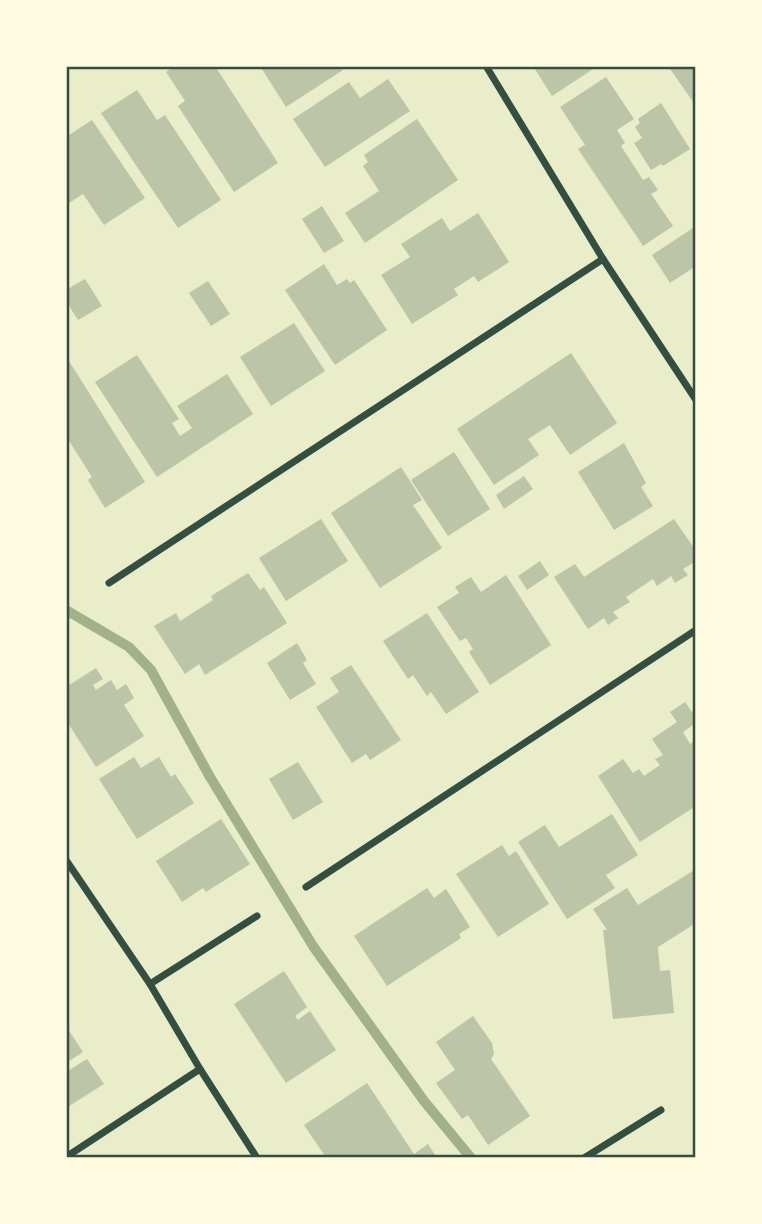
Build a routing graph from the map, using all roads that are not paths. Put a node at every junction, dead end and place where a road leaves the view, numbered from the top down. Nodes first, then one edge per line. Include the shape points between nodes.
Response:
1 (486, 66) edge
2 (603, 258) junction
3 (695, 400) edge
4 (109, 583) dead end
5 (695, 631) edge
6 (66, 860) edge
7 (306, 887) dead end
8 (257, 916) dead end
9 (150, 984) junction
10 (200, 1069) junction
11 (661, 1110) dead end
12 (66, 1157) edge
13 (257, 1157) edge
14 (584, 1157) edge

1 - 2 street
2 - 3 street
2 - 4 street
5 - 7 street
6 - 9 street
8 - 9 street
9 - 10 street
10 - 12 street
10 - 13 street
11 - 14 street

